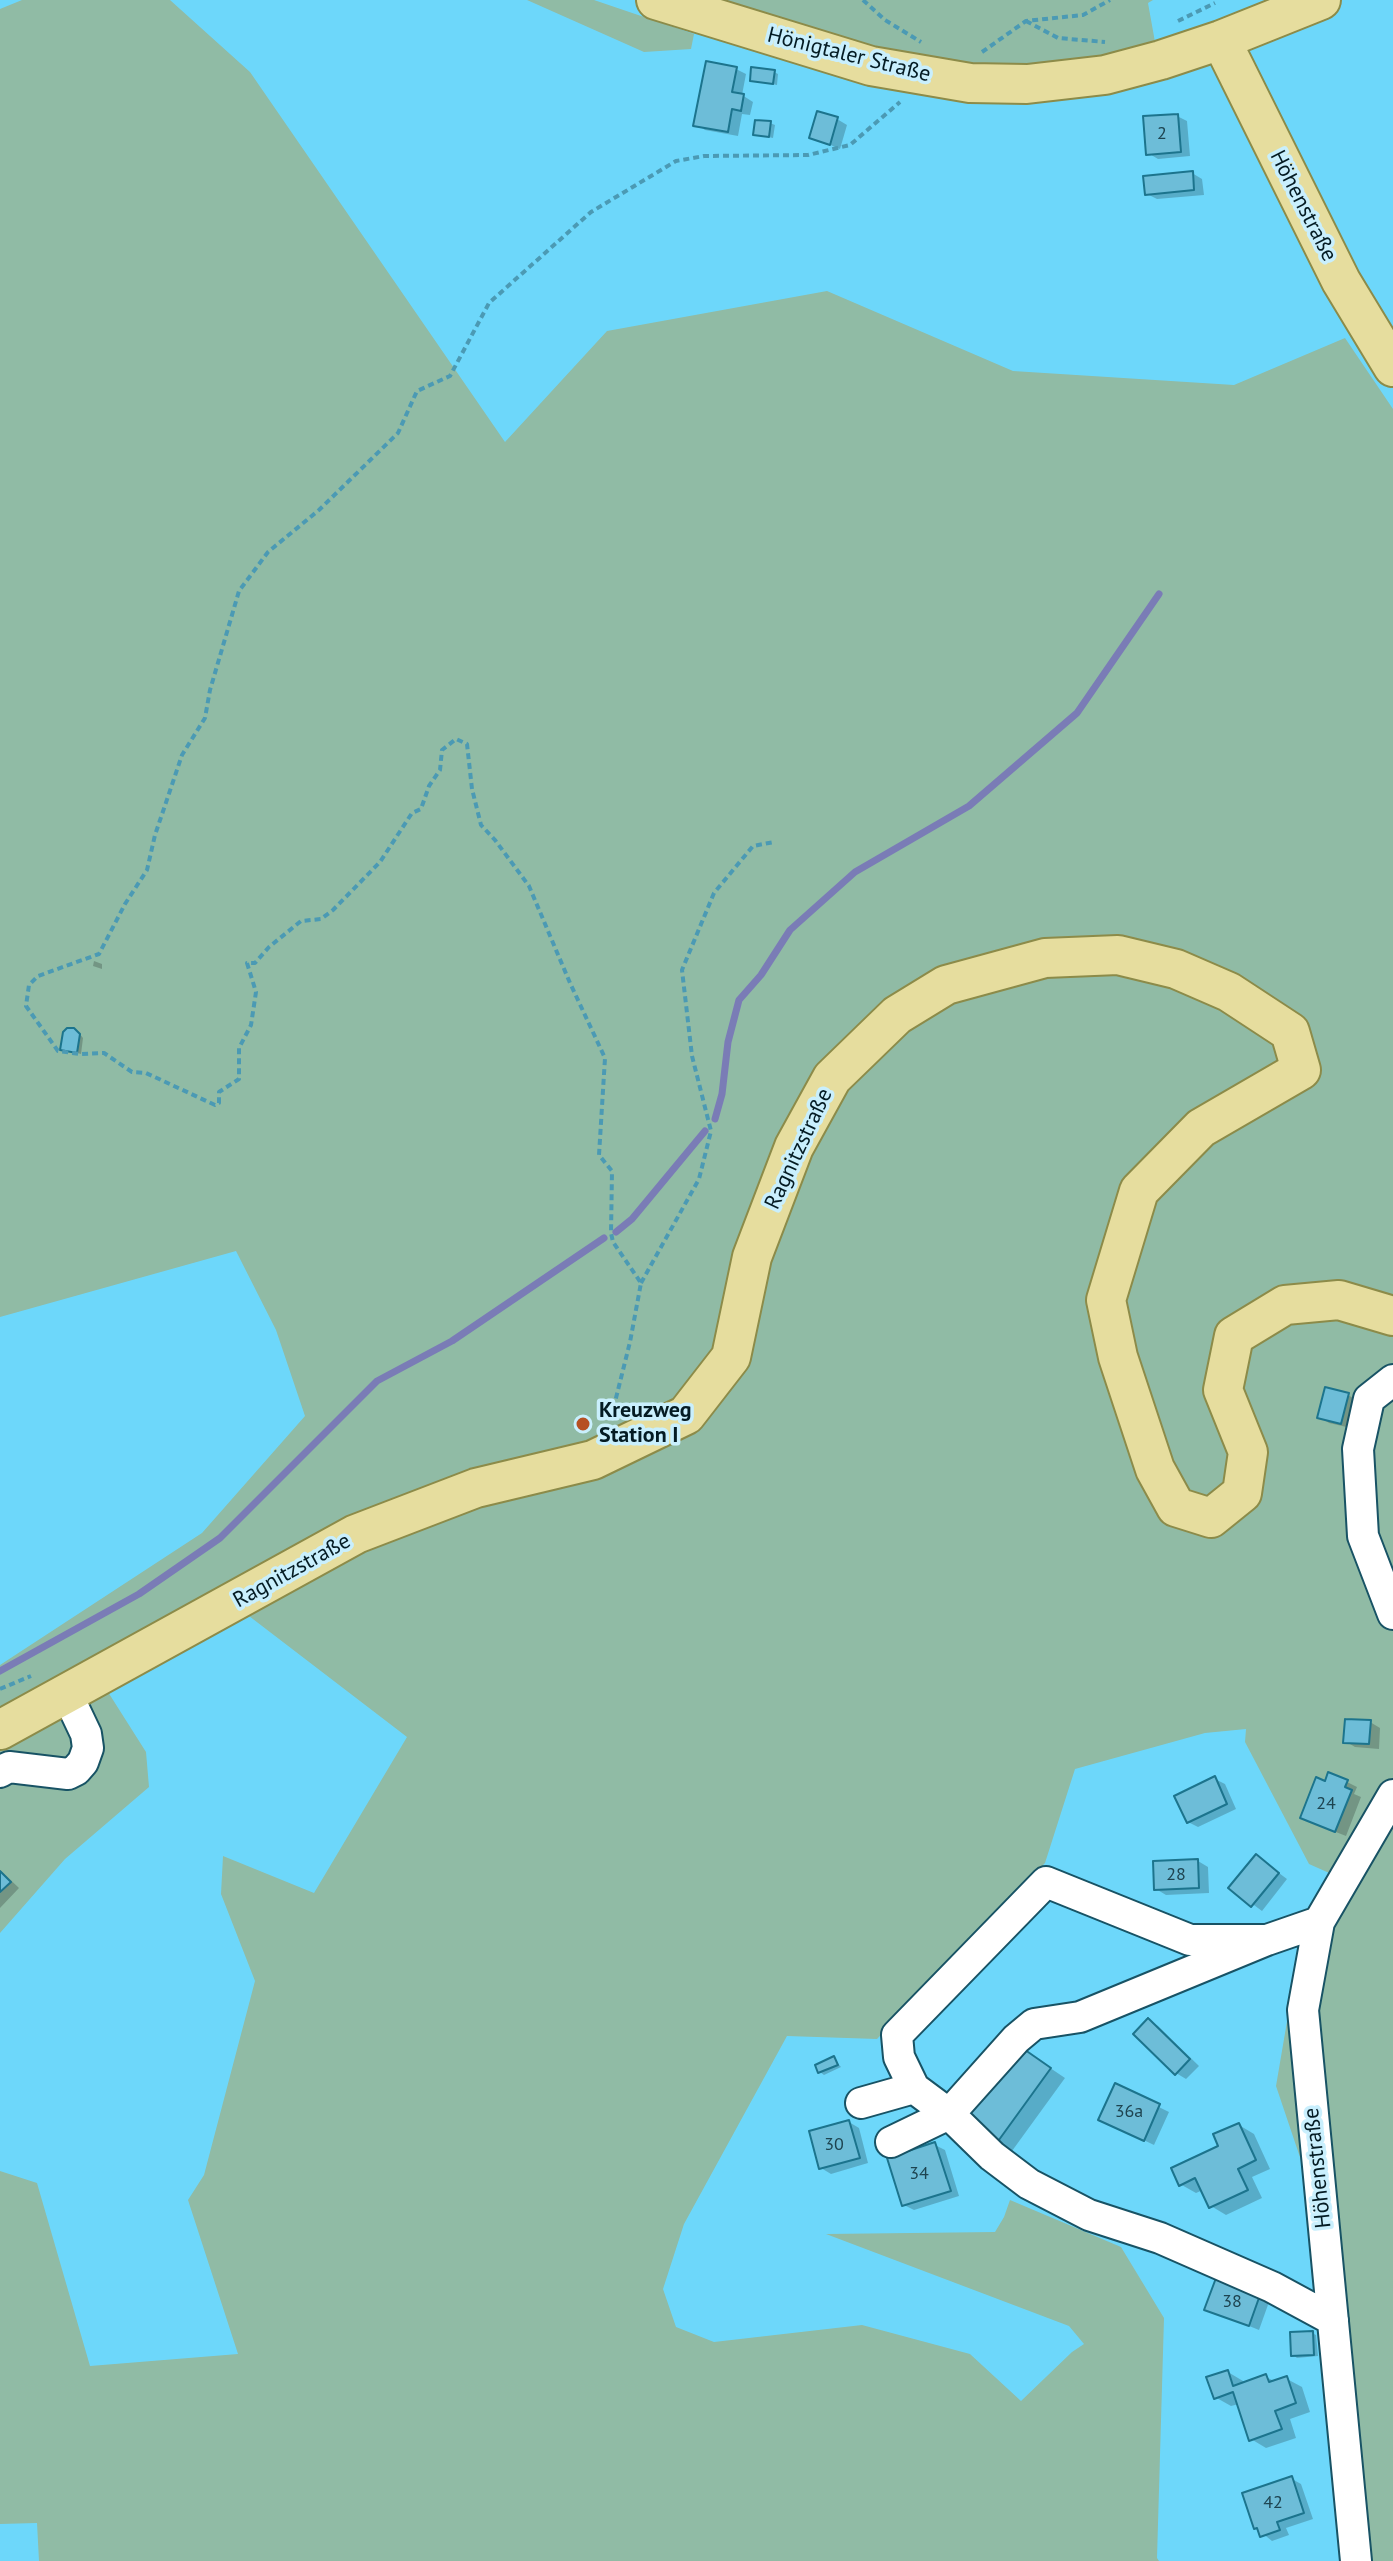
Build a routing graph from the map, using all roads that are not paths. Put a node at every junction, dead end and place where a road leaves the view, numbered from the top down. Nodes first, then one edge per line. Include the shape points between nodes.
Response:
1 (656, 0) edge
2 (1321, 0) edge
3 (1221, 40) junction
4 (1393, 367) edge
5 (1393, 1316) edge
6 (1393, 1380) edge
7 (1393, 1614) edge
8 (67, 1694) junction
9 (0, 1730) edge
10 (0, 1772) edge
11 (1393, 1795) edge
12 (1319, 1922) junction
13 (1267, 1940) junction
14 (914, 2088) junction
15 (861, 2103) dead end
16 (949, 2114) junction
17 (891, 2142) dead end
18 (1333, 2320) junction
19 (1356, 2561) edge

1 - 3 main road, Hönigtaler Straße via 871,66 970,83 1027,84 1105,75
2 - 3 main road, Hönigtaler Straße
3 - 4 main road, Höhenstraße via 1341,281
5 - 8 main road, Ragnitzstraße via 1339,1300 1285,1305 1234,1336 1223,1390 1248,1452 1242,1493 1211,1518 1176,1507 1155,1469 1118,1357 1106,1300 1139,1191 1201,1128 1301,1070 1290,1032 1216,986 1176,969 1118,955 1045,958 946,985 897,1015 832,1078 794,1147 752,1257 731,1357 686,1415 593,1460 476,1488 356,1534
6 - 7 street via 1369,1399 1358,1449 1363,1536
8 - 9 main road, Ragnitzstraße
8 - 10 street via 86,1734 83,1762 68,1774 9,1767
11 - 12 street, Höhenstraße
12 - 13 street
12 - 18 street, Höhenstraße via 1303,2010
13 - 14 street via 1190,1940 1046,1882 897,2035 899,2057
13 - 16 street via 1080,2017 1034,2024
14 - 15 street
14 - 16 street
16 - 17 street
16 - 18 street via 1029,2184 1089,2215 1160,2238 1272,2287
18 - 19 street, Höhenstraße

